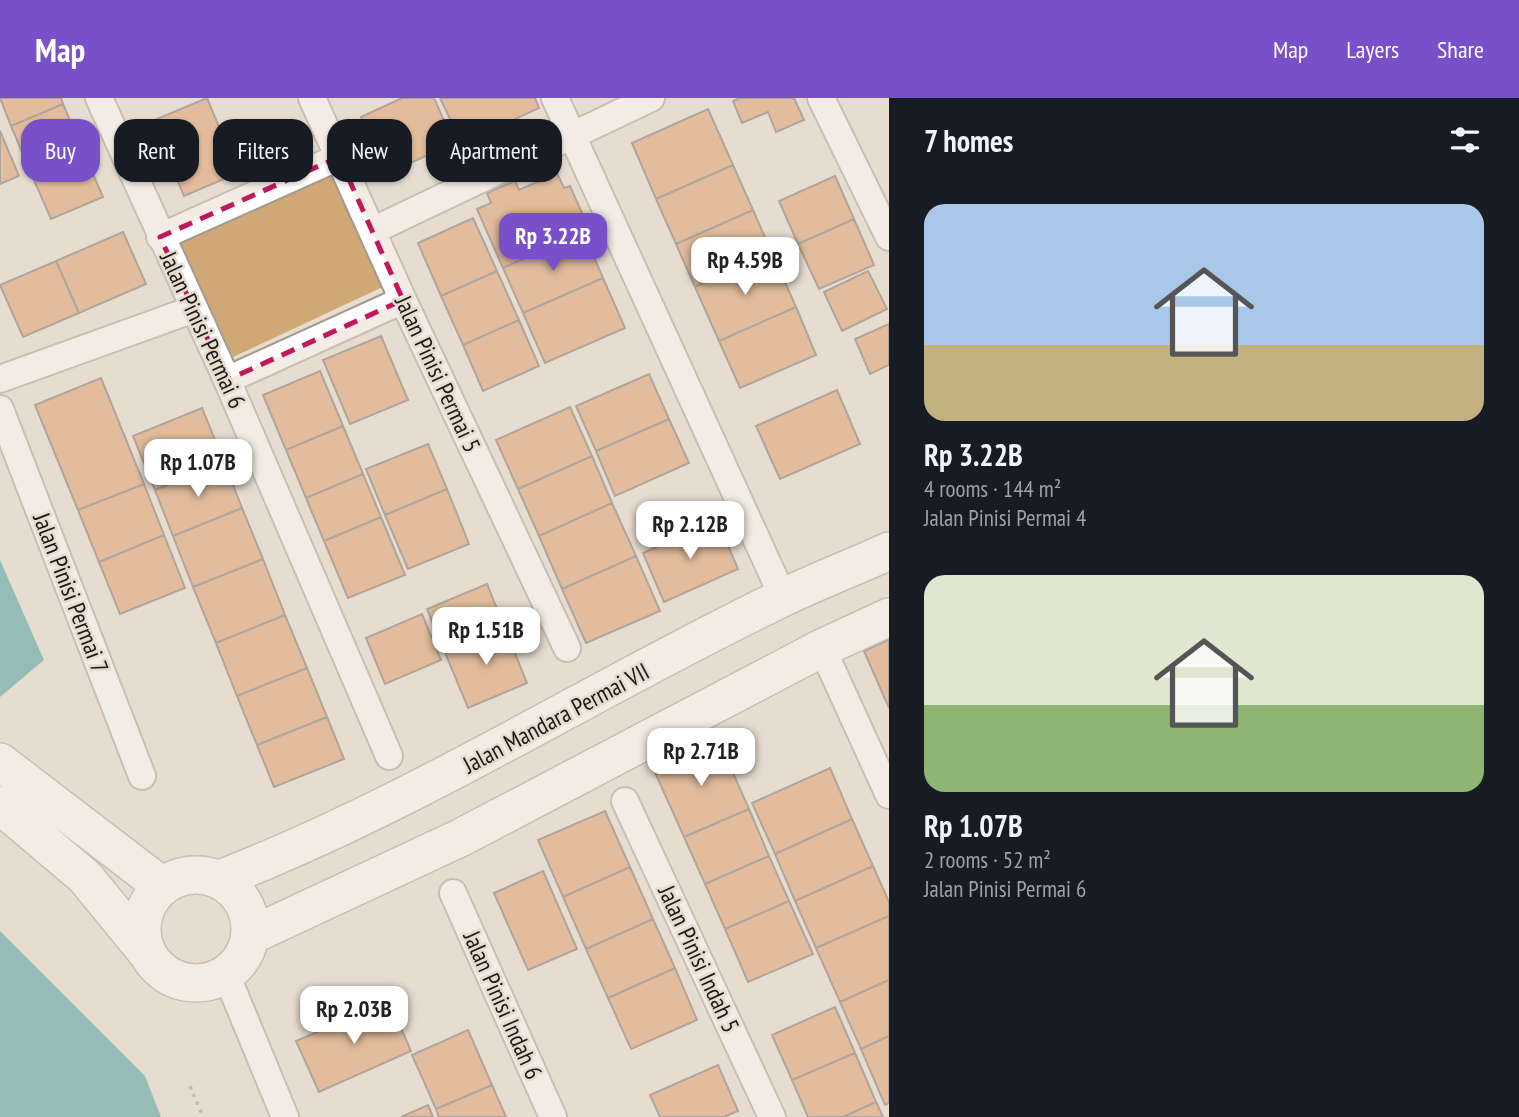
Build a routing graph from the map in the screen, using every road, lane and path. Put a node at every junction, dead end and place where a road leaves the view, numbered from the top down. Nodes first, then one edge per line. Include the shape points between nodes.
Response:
1 (99, 98) edge
2 (312, 98) edge
3 (555, 98) edge
4 (651, 98) edge
5 (830, 101) edge
6 (327, 132) edge
7 (571, 134) junction
8 (327, 162) edge
9 (349, 182) edge
10 (372, 231) junction
11 (160, 237) junction
12 (889, 237) edge
13 (403, 300) junction
14 (194, 309) junction
15 (0, 379) edge
16 (227, 380) junction
17 (0, 409) edge
18 (889, 551) edge
19 (783, 597) junction
20 (889, 617) edge
21 (568, 648) dead end
22 (822, 648) junction
23 (389, 756) dead end
24 (0, 762) edge
25 (142, 776) dead end
26 (889, 795) edge
27 (625, 801) dead end
28 (0, 805) edge
29 (220, 879) junction
30 (162, 886) junction
31 (453, 893) dead end
32 (250, 936) junction
33 (148, 954) junction
34 (226, 974) junction
35 (190, 1086) dead end
36 (204, 1117) edge
37 (285, 1117) edge
38 (553, 1117) edge
39 (772, 1117) edge

1 - 11 street, Jalan Pinisi Permai 6
2 - 6 street, Jalan Pinisi Permai 5
3 - 7 street
4 - 7 street
5 - 12 street
7 - 10 street
7 - 19 street
8 - 11 street
9 - 10 street, Jalan Pinisi Permai 5
10 - 13 street, Jalan Pinisi Permai 5
11 - 14 street, Jalan Pinisi Permai 6
13 - 16 street
13 - 21 street, Jalan Pinisi Permai 5
14 - 15 street
14 - 16 street, Jalan Pinisi Permai 6
16 - 23 street, Jalan Pinisi Permai 6
17 - 25 street, Jalan Pinisi Permai 7
18 - 19 main road, Jalan Mandara Permai VII
19 - 29 main road, Jalan Mandara Permai VII via 422,789
20 - 22 main road
22 - 26 street
22 - 32 main road via 460,838
24 - 30 main road
27 - 39 street, Jalan Pinisi Indah 5
28 - 33 main road via 85,877
29 - 30 main road via 198,874
29 - 32 main road via 244,902
30 - 33 main road via 145,910 143,940
31 - 38 street, Jalan Pinisi Indah 6
32 - 34 main road via 243,958
33 - 34 main road via 172,978 189,983 208,982
34 - 37 street
35 - 36 path

